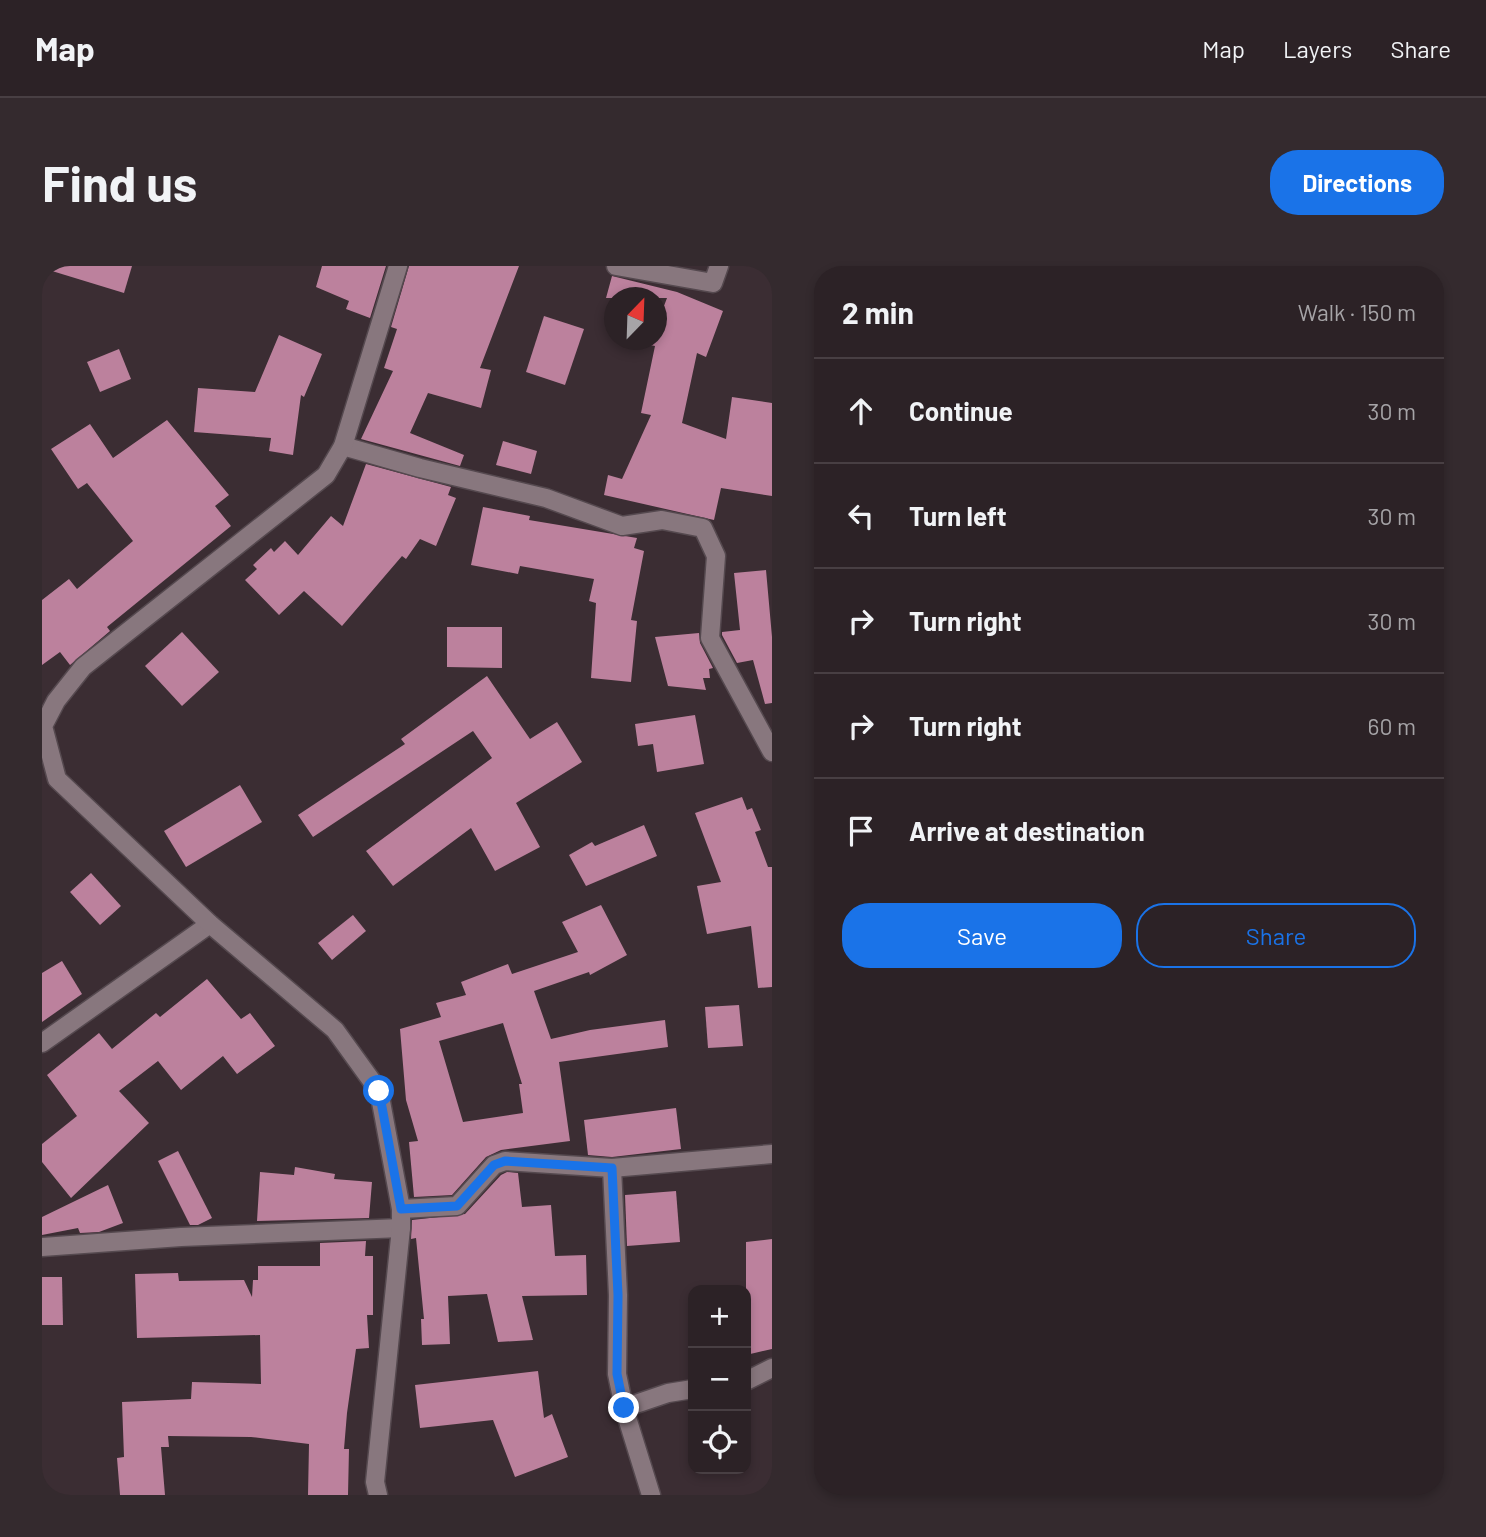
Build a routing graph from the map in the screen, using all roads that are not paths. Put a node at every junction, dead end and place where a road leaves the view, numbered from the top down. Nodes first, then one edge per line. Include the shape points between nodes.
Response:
1 (398, 266) edge
2 (616, 266) edge
3 (719, 266) edge
4 (343, 446) junction
5 (772, 752) edge
6 (210, 924) junction
7 (42, 1044) edge
8 (772, 1154) edge
9 (612, 1168) junction
10 (401, 1209) junction
11 (401, 1228) junction
12 (42, 1247) edge
13 (772, 1368) edge
14 (751, 1378) edge
15 (688, 1390) edge
16 (624, 1408) junction
17 (378, 1495) edge
18 (652, 1495) edge

1 - 4 street
2 - 3 street via 713,283
4 - 5 street via 546,498 622,526 662,520 703,528 716,556 710,638
4 - 6 street via 326,475 83,667 55,701 43,726 57,779
6 - 7 street
6 - 10 street via 335,1030 379,1091
8 - 9 street
9 - 10 street via 505,1161 494,1165 457,1206
9 - 16 street via 617,1374
10 - 11 street
11 - 12 street
11 - 17 street via 375,1482
13 - 14 street
15 - 16 street
16 - 18 street

